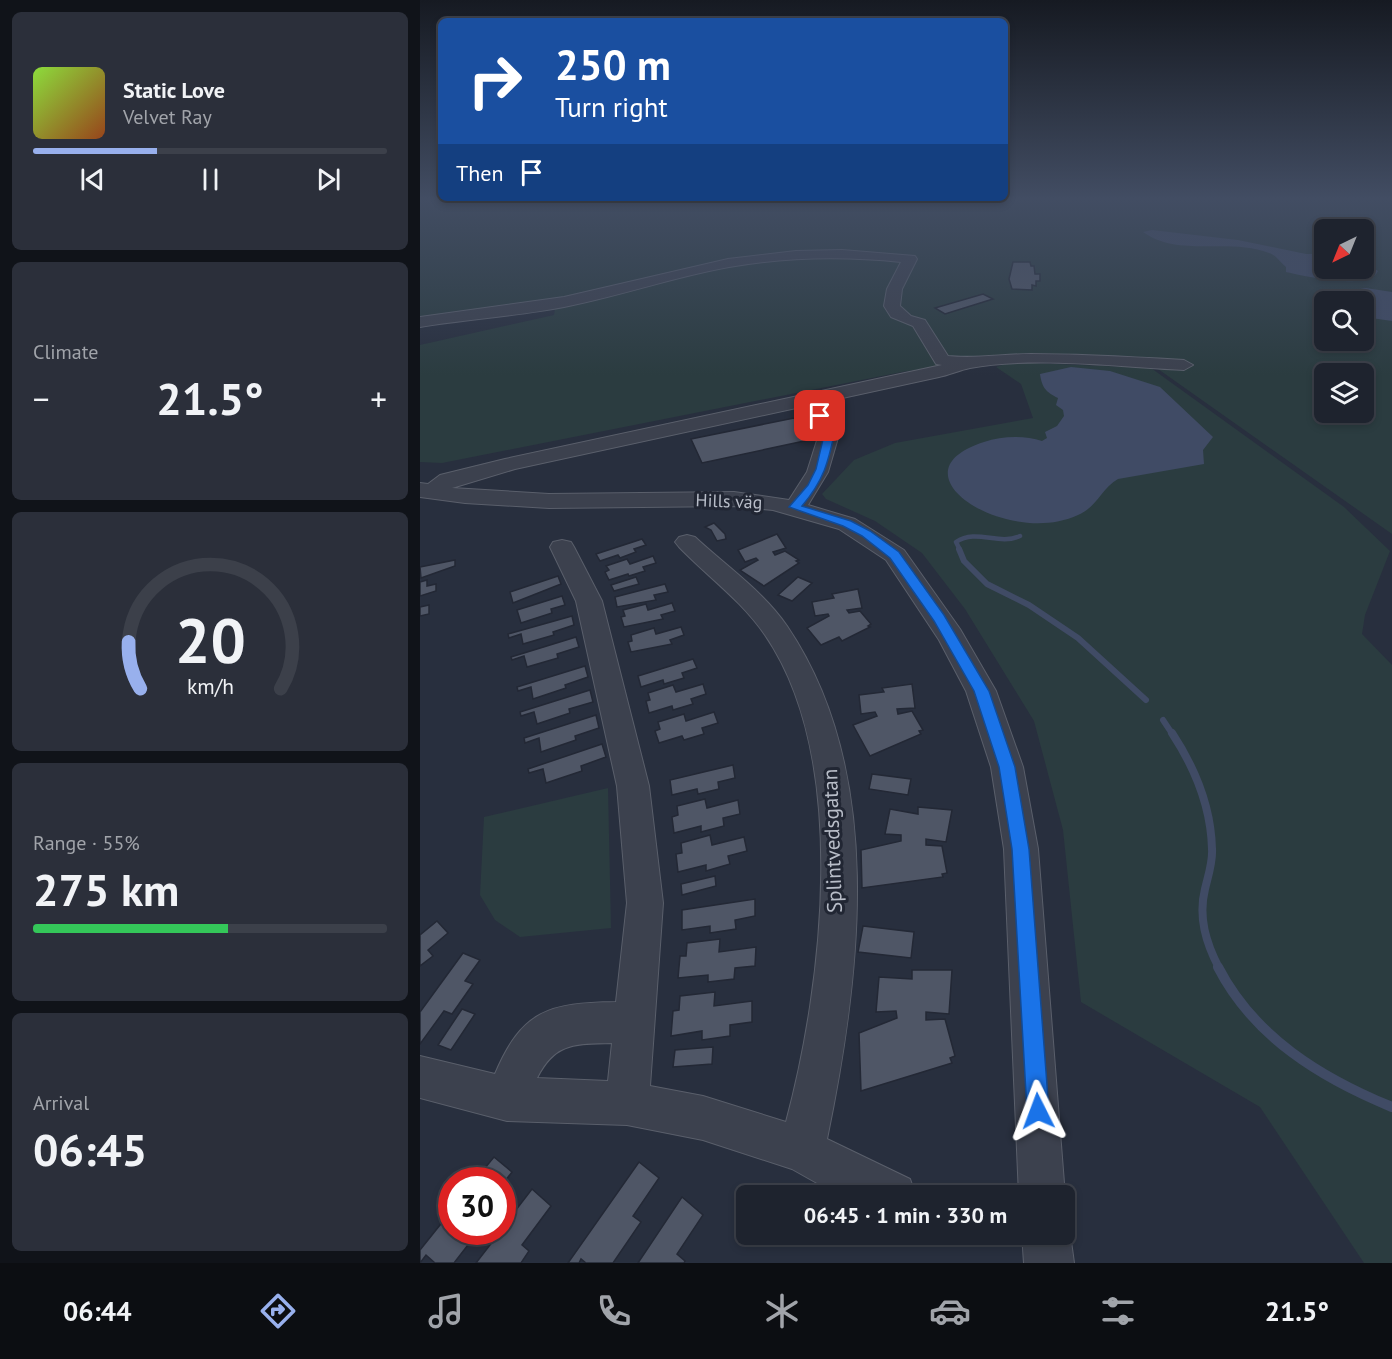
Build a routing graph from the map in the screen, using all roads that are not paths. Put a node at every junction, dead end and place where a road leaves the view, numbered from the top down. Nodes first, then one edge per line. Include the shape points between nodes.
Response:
1 (783, 257) edge
2 (894, 257) edge
3 (420, 322) edge
4 (964, 363) junction
5 (1184, 365) dead end
6 (820, 416) dead end
7 (426, 491) edge
8 (795, 507) junction
9 (687, 542) dead end
10 (562, 547) dead end
11 (634, 1022) junction
12 (420, 1077) edge
13 (507, 1099) junction
14 (627, 1103) junction
15 (802, 1150) junction
16 (867, 1185) edge
17 (1041, 1185) edge
18 (1047, 1245) edge
19 (1049, 1263) edge

1 - 3 street via 726,264 562,302
2 - 4 street via 910,259 892,295 894,312 919,323 937,357
4 - 5 street via 1078,359
4 - 7 street via 939,372 512,463 448,480
6 - 8 street via 830,431 821,469
7 - 8 street, Hills väg via 549,501 734,499
8 - 17 street, Hills väg via 847,524 895,555 945,627 981,691 1007,767 1020,849
9 - 15 street, Splintvedsgatan via 753,603 776,631 797,665 827,747 835,798 837,898 825,1045
10 - 11 street via 589,601 633,786 645,903
11 - 13 street via 581,1023 538,1039 521,1065
11 - 14 street
12 - 13 street
13 - 14 street
14 - 15 street via 703,1118
15 - 16 street
18 - 19 street

